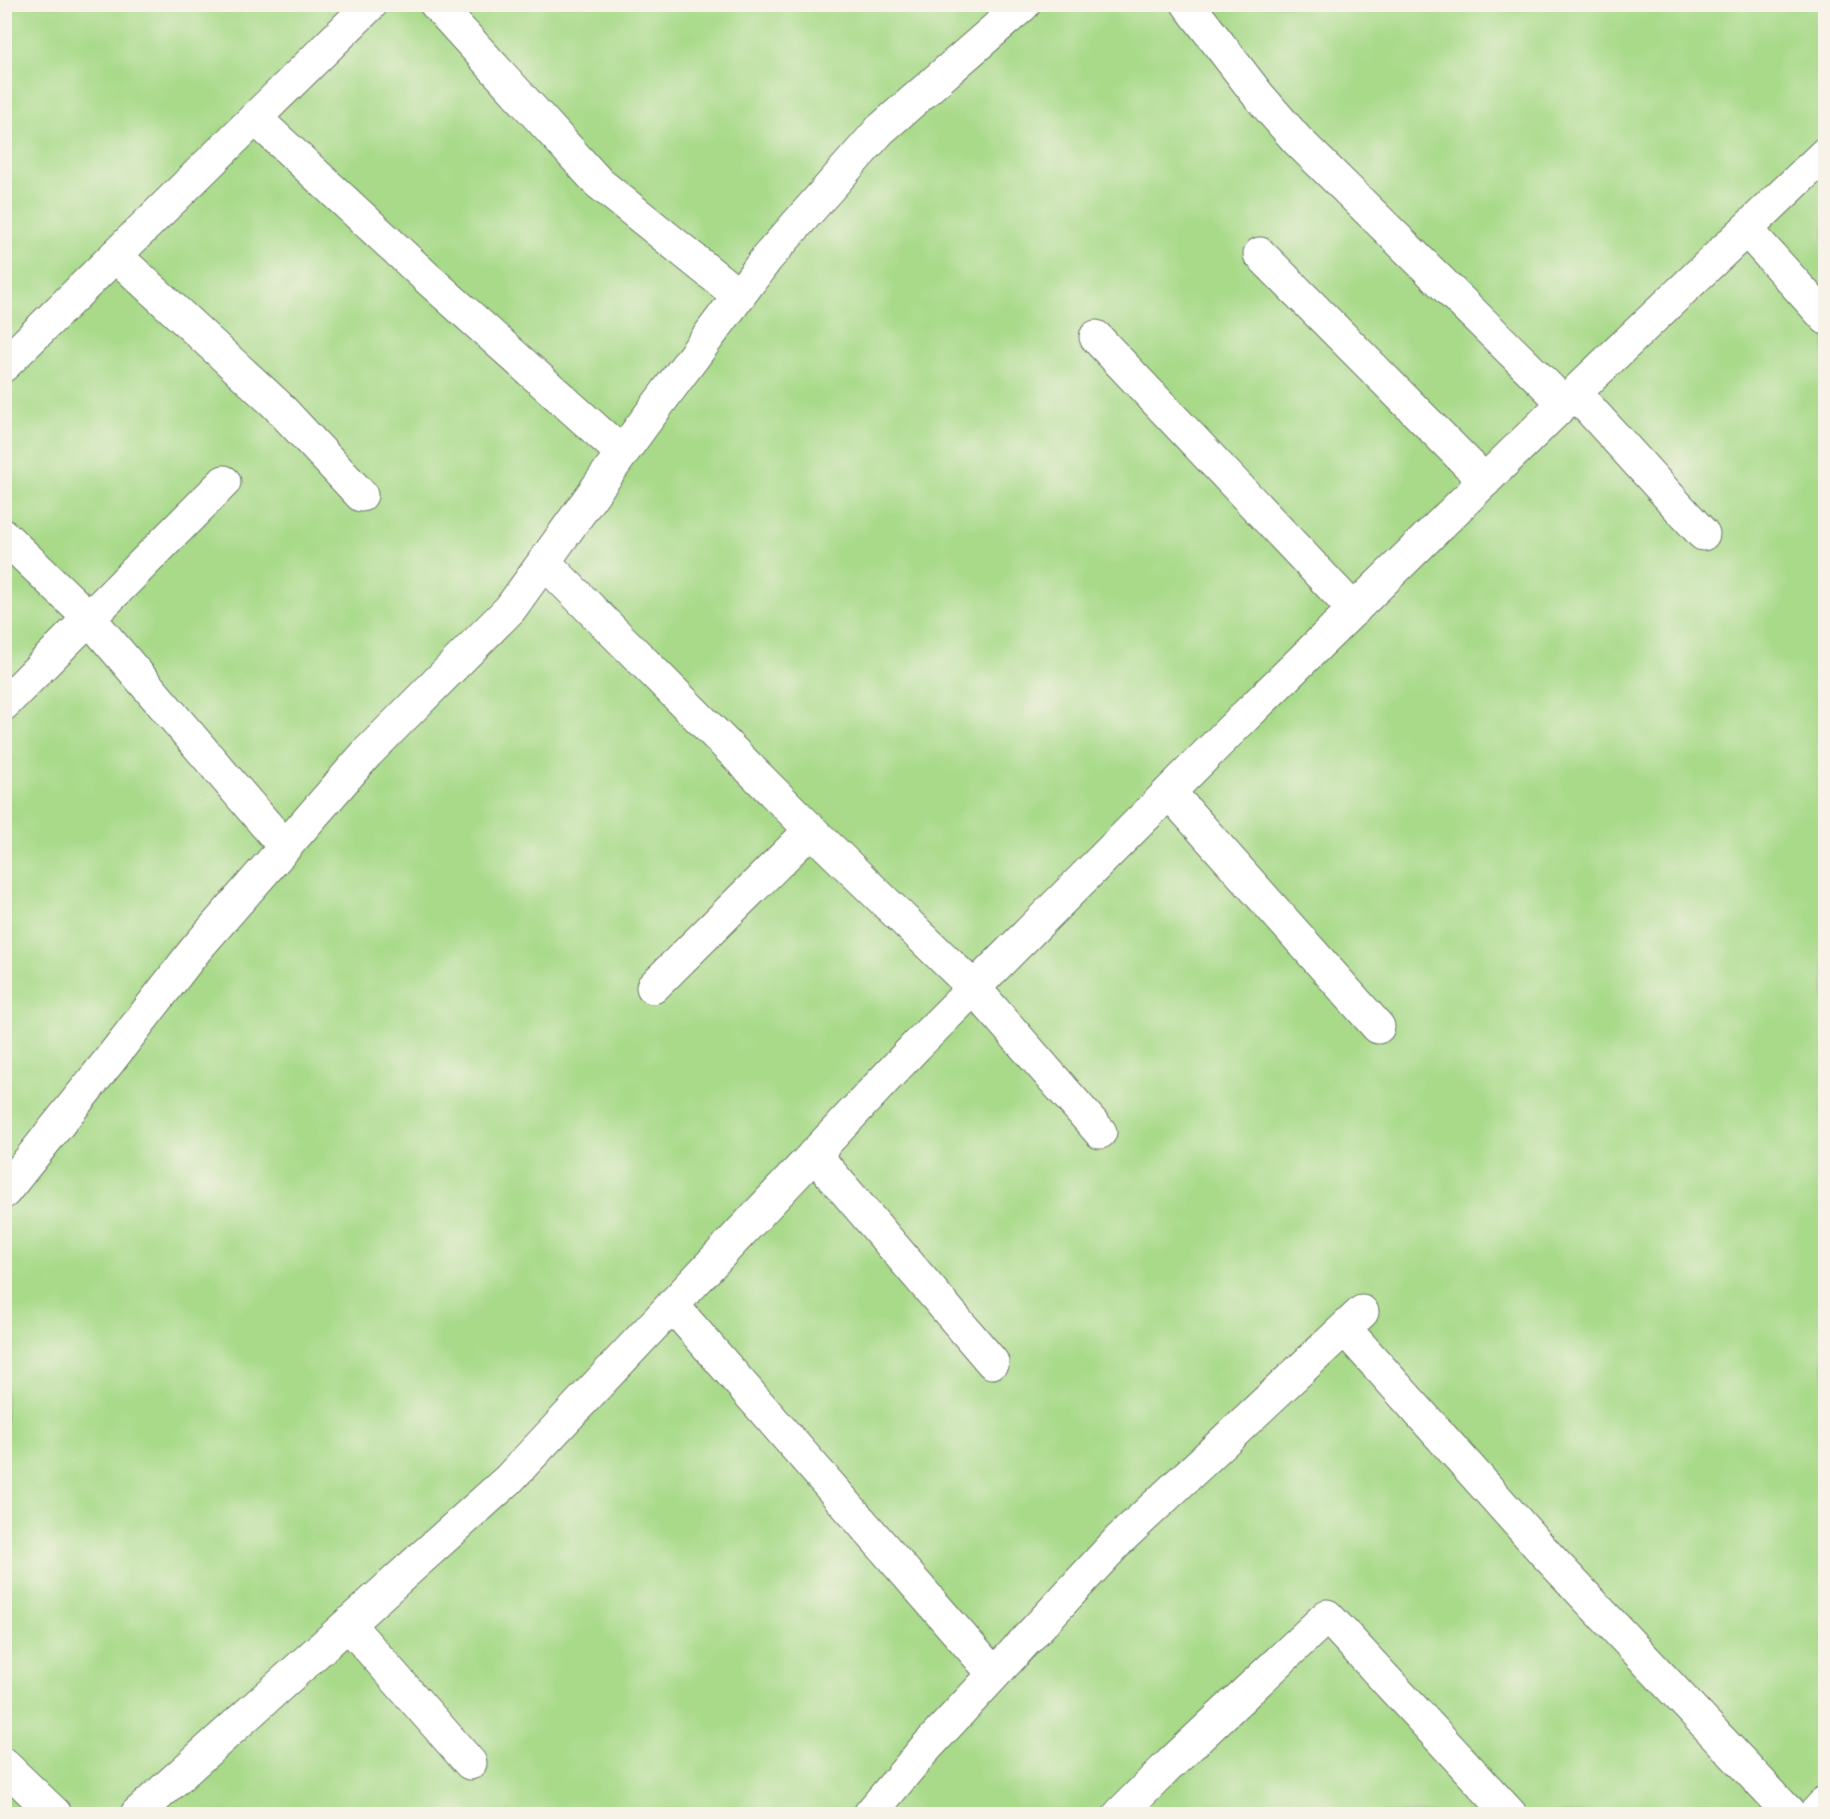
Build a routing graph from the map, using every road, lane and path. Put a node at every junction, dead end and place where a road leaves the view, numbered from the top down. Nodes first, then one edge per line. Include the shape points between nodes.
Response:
1 (371, 4) edge
2 (436, 4) edge
3 (1024, 4) edge
4 (1188, 4) edge
5 (255, 118) junction
6 (1826, 153) edge
7 (1746, 230) junction
8 (1260, 254) dead end
9 (116, 256) junction
10 (739, 296) junction
11 (1826, 318) edge
12 (1096, 337) dead end
13 (4, 365) edge
14 (1570, 398) junction
15 (622, 453) junction
16 (1485, 481) junction
17 (224, 482) dead end
18 (361, 495) dead end
19 (1703, 534) dead end
20 (4, 536) edge
21 (544, 562) junction
22 (1354, 610) junction
23 (89, 618) junction
24 (4, 704) edge
25 (1169, 792) junction
26 (811, 830) junction
27 (285, 847) junction
28 (653, 987) dead end
29 (974, 988) junction
30 (1378, 1027) dead end
31 (1100, 1132) dead end
32 (814, 1154) junction
33 (4, 1192) edge
34 (672, 1305) junction
35 (992, 1362) dead end
36 (348, 1624) junction
37 (994, 1674) junction
38 (470, 1762) dead end
39 (4, 1765) edge
40 (1826, 1802) edge
41 (54, 1815) edge
42 (136, 1815) edge
43 (870, 1815) edge
44 (1120, 1815) edge
45 (1510, 1815) edge
46 (1790, 1815) edge
47 (1815, 1815) edge

1 - 5 street
2 - 10 street via 599,183
3 - 10 street via 880,130 767,258
4 - 14 street via 1297,140
5 - 9 street
5 - 15 street
6 - 7 street
7 - 11 street
7 - 14 street
8 - 16 street
9 - 13 street
9 - 18 street via 276,404
10 - 15 street
12 - 22 street
14 - 16 street
14 - 19 street
15 - 21 street
16 - 22 street
17 - 23 street
20 - 23 street
21 - 26 street
21 - 27 street via 510,609 367,753
22 - 25 street
23 - 24 street
23 - 27 street
25 - 29 street
25 - 30 street
26 - 28 street
26 - 29 street
27 - 33 street via 196,949
29 - 31 street
29 - 32 street
32 - 34 street
32 - 35 street
34 - 36 street via 508,1480
34 - 37 street
36 - 38 street
36 - 42 street
37 - 43 street
37 - 46 street via 1120,1539 1353,1321 1545,1553
39 - 41 street
40 - 47 street
44 - 45 street via 1327,1616

